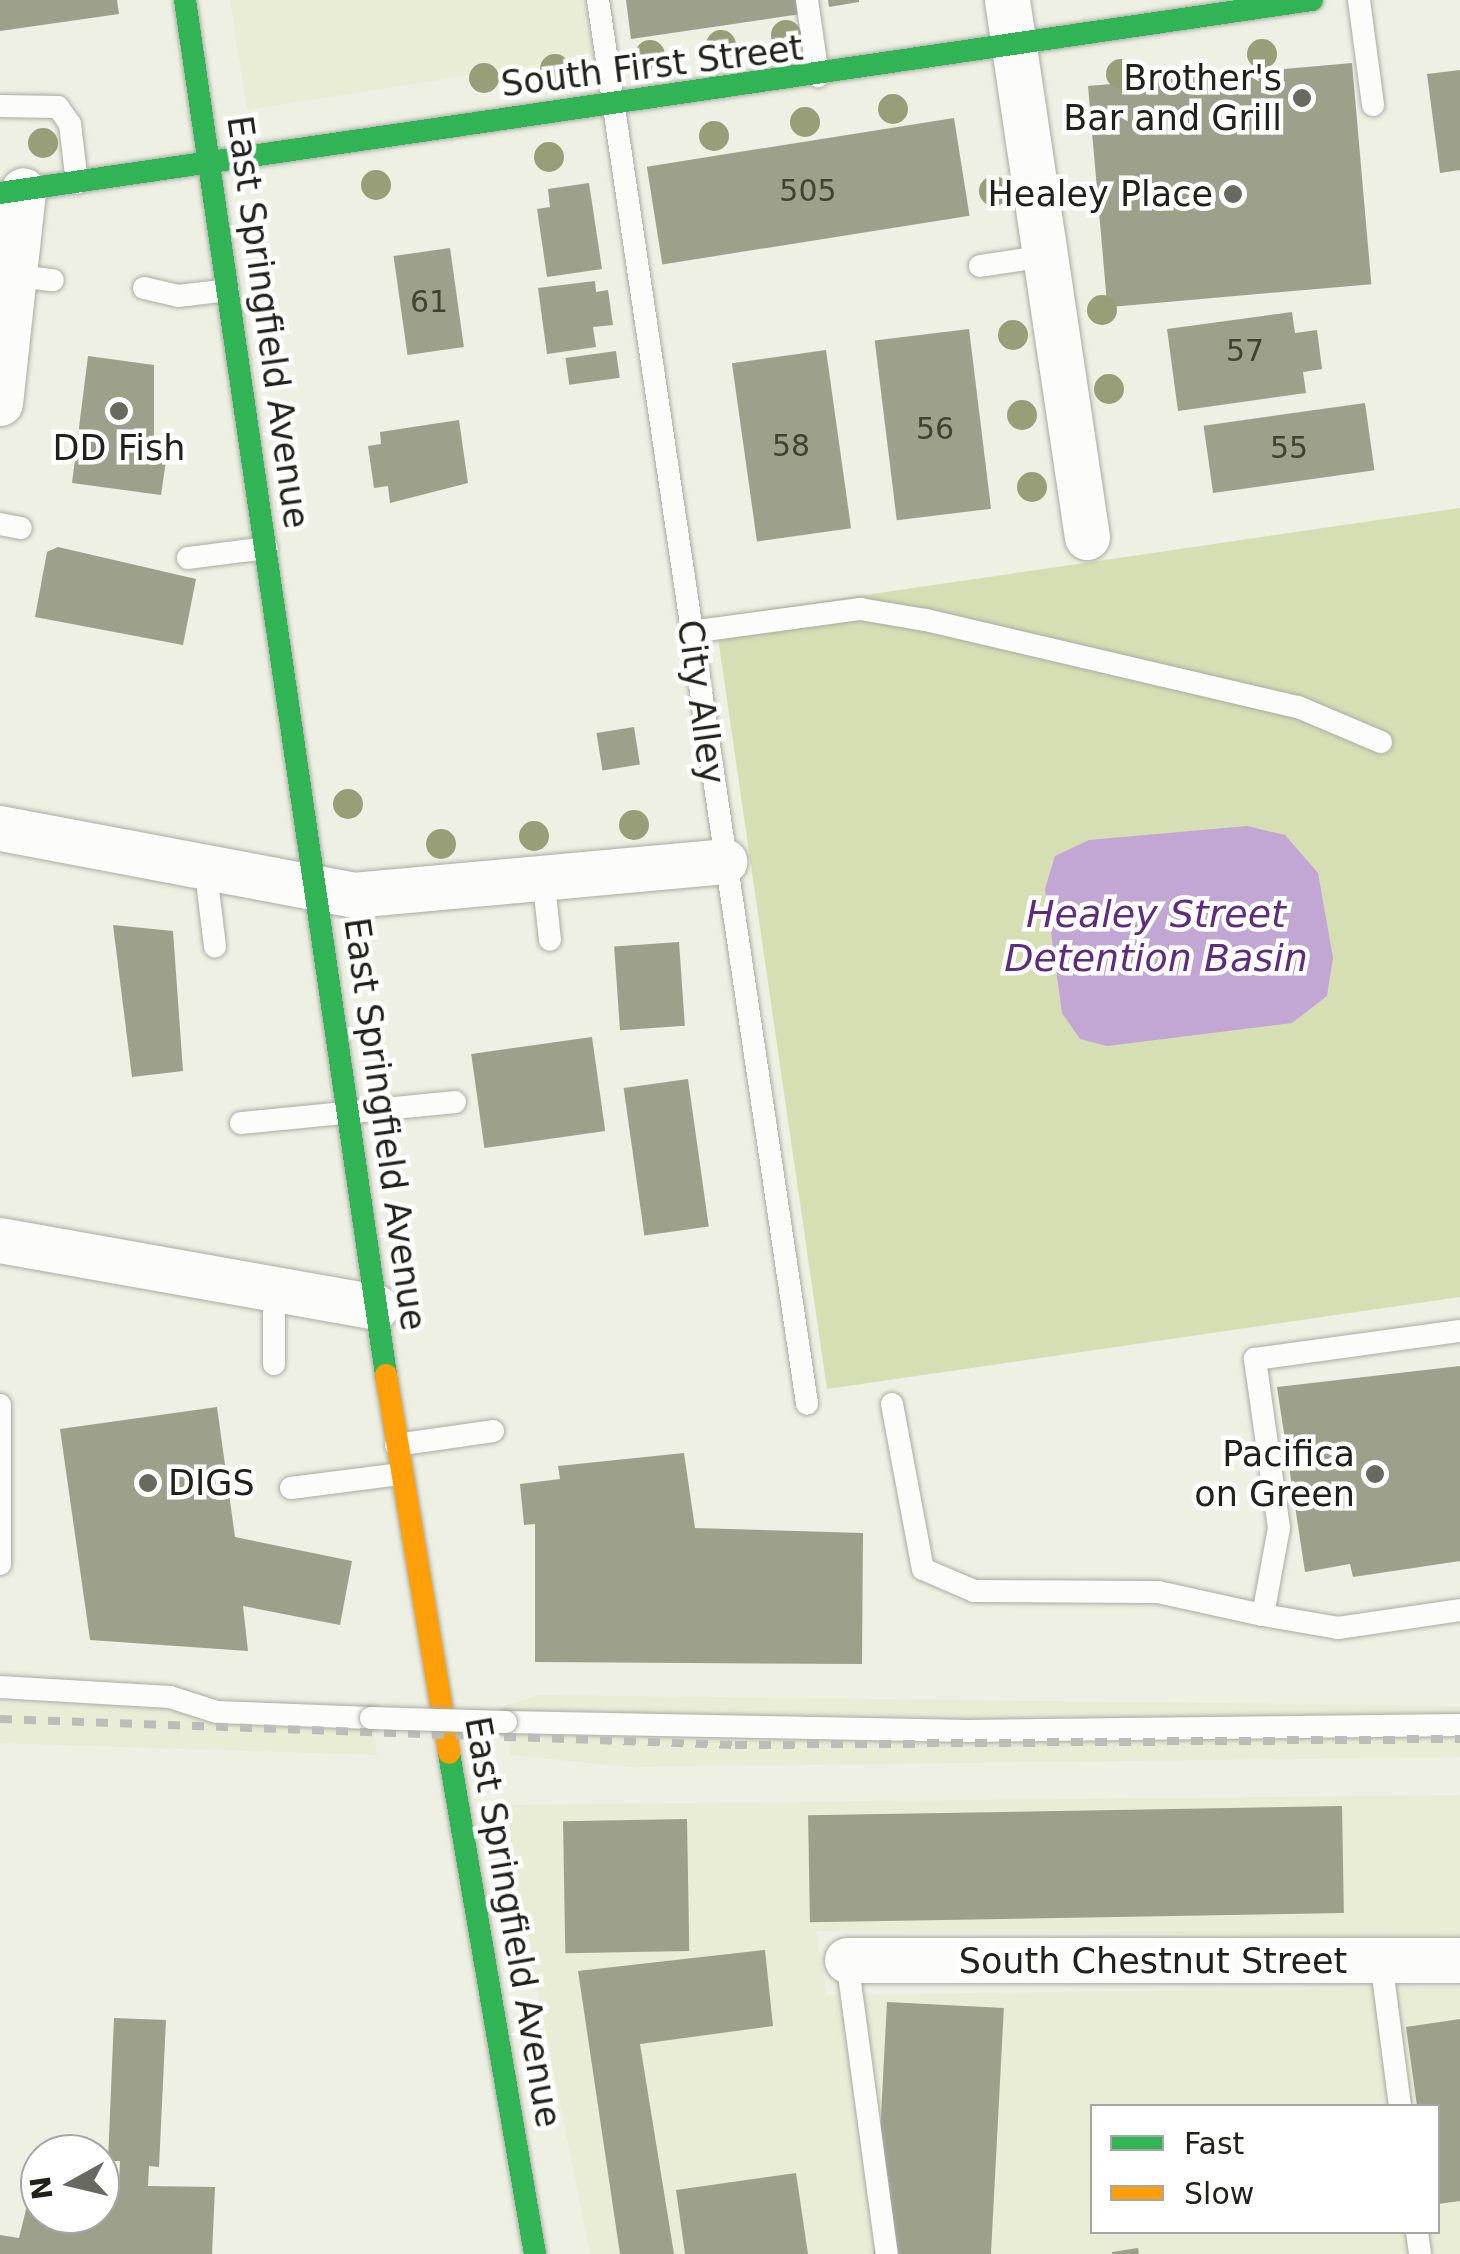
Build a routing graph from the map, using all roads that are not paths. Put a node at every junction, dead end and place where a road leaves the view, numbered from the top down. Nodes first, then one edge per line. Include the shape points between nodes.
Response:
1 (185, 0) edge
2 (598, 0) edge
3 (807, 0) edge
4 (1007, 0) edge
5 (1312, 0) edge
6 (1359, 0) edge
7 (1156, 12) edge
8 (1014, 50) junction
9 (818, 80) junction
10 (613, 104) junction
11 (1374, 105) dead end
12 (0, 106) edge
13 (208, 165) junction
14 (76, 183) junction
15 (11, 192) edge
16 (1045, 256) junction
17 (980, 266) dead end
18 (144, 288) dead end
19 (228, 290) junction
20 (0, 403) edge
21 (1087, 537) dead end
22 (266, 548) junction
23 (188, 558) dead end
24 (691, 632) junction
25 (1381, 742) dead end
26 (0, 828) edge
27 (724, 861) junction
28 (205, 865) junction
29 (543, 875) junction
30 (315, 888) junction
31 (550, 940) dead end
32 (216, 946) dead end
33 (454, 1102) dead end
34 (348, 1112) junction
35 (241, 1123) dead end
36 (0, 1240) edge
37 (274, 1289) junction
38 (376, 1307) junction
39 (1460, 1330) edge
40 (274, 1364) dead end
41 (807, 1404) dead end
42 (892, 1404) dead end
43 (0, 1405) edge
44 (492, 1430) dead end
45 (396, 1444) junction
46 (401, 1474) junction
47 (291, 1488) dead end
48 (0, 1564) edge
49 (1460, 1610) edge
50 (1264, 1615) junction
51 (0, 1687) edge
52 (1460, 1725) edge
53 (846, 1960) joint
54 (1380, 1960) junction
55 (1460, 1960) edge
56 (1400, 2104) edge
57 (535, 2254) edge
58 (887, 2254) edge

1 - 13 main road, East Springfield Avenue
2 - 10 lane, City Alley
3 - 9 lane
4 - 8 street
5 - 7 main road, South First Street
6 - 11 lane
7 - 8 main road, South First Street
8 - 9 main road, South First Street
8 - 16 street
9 - 10 main road, South First Street
10 - 13 main road, South First Street
10 - 24 lane, City Alley
12 - 14 lane via 58,107 70,124
13 - 14 main road, South First Street
13 - 19 main road, East Springfield Avenue
14 - 15 main road, South First Street
15 - 20 street via 36,278
16 - 17 lane
16 - 21 street
18 - 19 lane via 178,296
19 - 22 main road, East Springfield Avenue
22 - 23 lane
22 - 30 main road, East Springfield Avenue
24 - 25 lane via 860,610 893,614 1298,707
24 - 27 lane, City Alley
26 - 28 street
27 - 29 street
27 - 41 lane, City Alley
28 - 30 street
28 - 32 lane
29 - 30 street via 354,895
29 - 31 lane
30 - 34 main road, East Springfield Avenue
33 - 34 lane
34 - 35 lane
34 - 38 main road, East Springfield Avenue
36 - 37 street
37 - 38 street
37 - 40 lane
38 - 45 main road, East Springfield Avenue
39 - 50 lane via 1255,1359 1279,1528
42 - 50 lane via 923,1569 974,1591 1158,1592
43 - 48 lane
44 - 45 lane
45 - 46 main road, East Springfield Avenue
46 - 47 lane
46 - 57 main road, East Springfield Avenue
49 - 50 lane via 1338,1628
51 - 52 lane, bridge via 170,1698 217,1712 506,1722 969,1732
53 - 54 street, South Chestnut Street
53 - 58 lane
54 - 55 street, South Chestnut Street
54 - 56 lane

